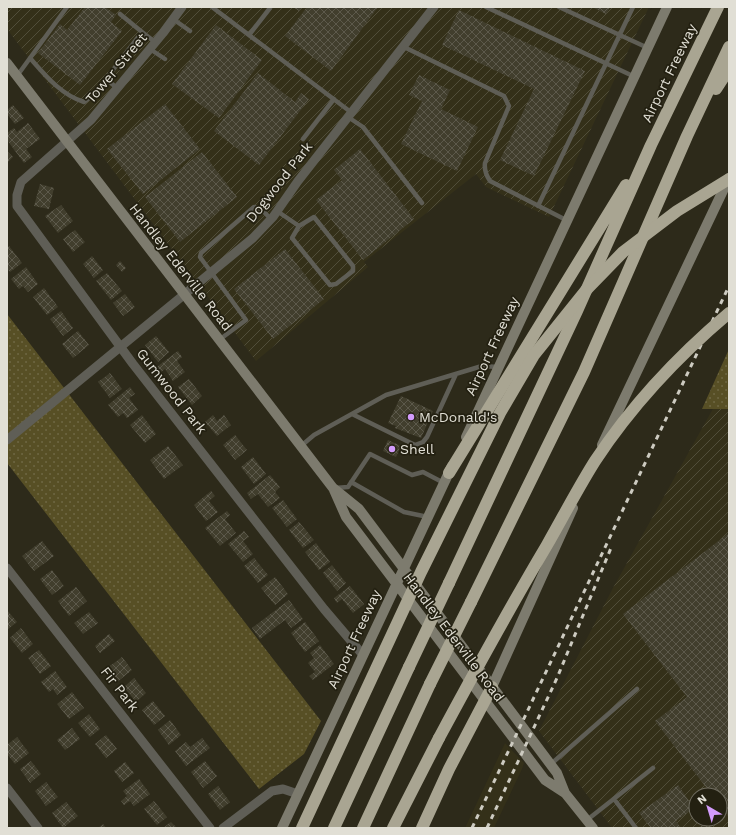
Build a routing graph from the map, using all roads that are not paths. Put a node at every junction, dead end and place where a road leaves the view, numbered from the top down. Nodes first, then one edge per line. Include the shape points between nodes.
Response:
1 (67, 7) edge
2 (182, 7) edge
3 (434, 7) edge
4 (486, 7) edge
5 (559, 7) edge
6 (633, 7) edge
7 (667, 7) edge
8 (718, 7) edge
9 (216, 8) edge
10 (270, 8) edge
11 (120, 14) dead end
12 (173, 19) junction
13 (142, 32) junction
14 (190, 32) dead end
15 (249, 35) junction
16 (621, 35) junction
17 (153, 45) junction
18 (404, 47) junction
19 (729, 47) edge
20 (648, 48) junction
21 (30, 58) junction
22 (165, 59) dead end
23 (7, 63) edge
24 (606, 63) junction
25 (729, 69) edge
26 (17, 76) junction
27 (635, 77) junction
28 (106, 79) junction
29 (117, 88) junction
30 (334, 99) junction
31 (350, 115) junction
32 (687, 136) junction
33 (303, 140) dead end
34 (66, 142) junction
35 (651, 145) junction
36 (729, 179) edge
37 (422, 203) dead end
38 (538, 206) junction
39 (277, 211) junction
40 (271, 219) junction
41 (568, 221) junction
42 (298, 226) junction
43 (211, 272) junction
44 (183, 294) junction
45 (729, 313) edge
46 (219, 340) junction
47 (120, 346) junction
48 (498, 368) junction
49 (456, 374) junction
50 (352, 414) junction
51 (7, 440) edge
52 (301, 446) junction
53 (446, 478) junction
54 (351, 482) junction
55 (333, 488) junction
56 (428, 517) junction
57 (7, 568) edge
58 (404, 570) junction
59 (397, 584) junction
60 (363, 655) junction
61 (492, 687) junction
62 (637, 689) dead end
63 (485, 701) junction
64 (551, 764) junction
65 (653, 768) dead end
66 (7, 788) edge
67 (565, 793) junction
68 (298, 794) junction
69 (614, 799) junction
70 (590, 824) edge
71 (38, 828) edge
72 (210, 828) edge
73 (223, 828) edge
74 (282, 828) edge
75 (302, 828) edge
76 (334, 828) edge
77 (363, 828) edge
78 (393, 828) edge
79 (422, 828) edge
80 (636, 828) edge

1 - 21 lane
2 - 12 street, Tower Street
3 - 18 street, Dogwood Park
4 - 24 lane
5 - 16 lane
6 - 16 lane
7 - 20 main road, Airport Freeway
8 - 35 highway, Airport Freeway
9 - 15 lane
10 - 15 lane
11 - 13 lane
12 - 14 lane
12 - 17 street, Tower Street
13 - 17 lane
13 - 28 lane
15 - 30 lane
16 - 20 lane
16 - 24 lane
17 - 22 lane
17 - 29 street, Tower Street
18 - 31 street, Dogwood Park
18 - 38 lane via 504,96 509,106 484,168 490,181
19 - 32 highway
20 - 27 main road, Airport Freeway
21 - 26 lane
21 - 28 lane via 49,80 76,100 84,102
23 - 26 main road, Handley Ederville Road
24 - 27 lane
24 - 38 lane
25 - 32 highway
26 - 34 main road, Handley Ederville Road
27 - 41 main road, Airport Freeway
28 - 29 lane
29 - 34 street, Tower Street via 91,120
30 - 31 lane
30 - 33 lane
31 - 37 lane via 363,127
31 - 39 street, Dogwood Park
32 - 77 highway, bridge via 584,372 430,684
34 - 44 main road, Handley Ederville Road
34 - 47 street, Gumwood Park via 21,182 16,195 17,206
35 - 53 highway
35 - 76 highway, Airport Freeway, bridge via 577,311
36 - 61 main road via 611,424
36 - 75 highway, bridge via 677,210 623,252 587,289 534,355 500,413 421,572
38 - 41 lane
39 - 40 street, Dogwood Park
39 - 42 lane
40 - 43 street, Dogwood Park
40 - 43 lane via 261,209 254,207 236,222 201,253 200,258
41 - 48 main road, Airport Freeway
42 - 42 lane via 314,217 353,266 353,271 336,284 330,285 292,238
43 - 44 street, Dogwood Park
43 - 46 lane via 246,320
44 - 46 main road, Handley Ederville Road
44 - 47 street, Dogwood Park
45 - 78 highway, bridge via 691,346 650,390 599,456 512,604
46 - 52 main road, Handley Ederville Road
47 - 51 street, Dogwood Park
47 - 60 street, Gumwood Park via 324,609
48 - 49 lane via 482,366
48 - 53 main road, Airport Freeway
49 - 50 lane via 386,395
49 - 50 lane via 427,437 416,445
50 - 52 lane via 314,435
52 - 55 main road, Handley Ederville Road
53 - 54 lane via 423,472 412,475 370,454
53 - 56 main road, Airport Freeway
54 - 55 lane via 348,487
54 - 56 lane via 404,512
55 - 58 main road, Handley Ederville Road via 359,510
55 - 59 main road, Handley Ederville Road via 346,518
56 - 58 main road, Airport Freeway
57 - 72 street, Fir Park
58 - 59 main road, Airport Freeway
58 - 61 main road, Handley Ederville Road
59 - 60 main road, Airport Freeway
59 - 63 main road, Handley Ederville Road
60 - 68 main road, Airport Freeway
61 - 63 highway
61 - 64 main road, Handley Ederville Road
62 - 64 lane
63 - 67 main road, Handley Ederville Road via 545,780
63 - 79 highway
64 - 67 main road, Handley Ederville Road
65 - 69 lane
66 - 71 street
67 - 70 main road, Handley Ederville Road
68 - 73 street via 283,789 272,791
68 - 74 main road, Airport Freeway
69 - 70 lane
69 - 80 lane

